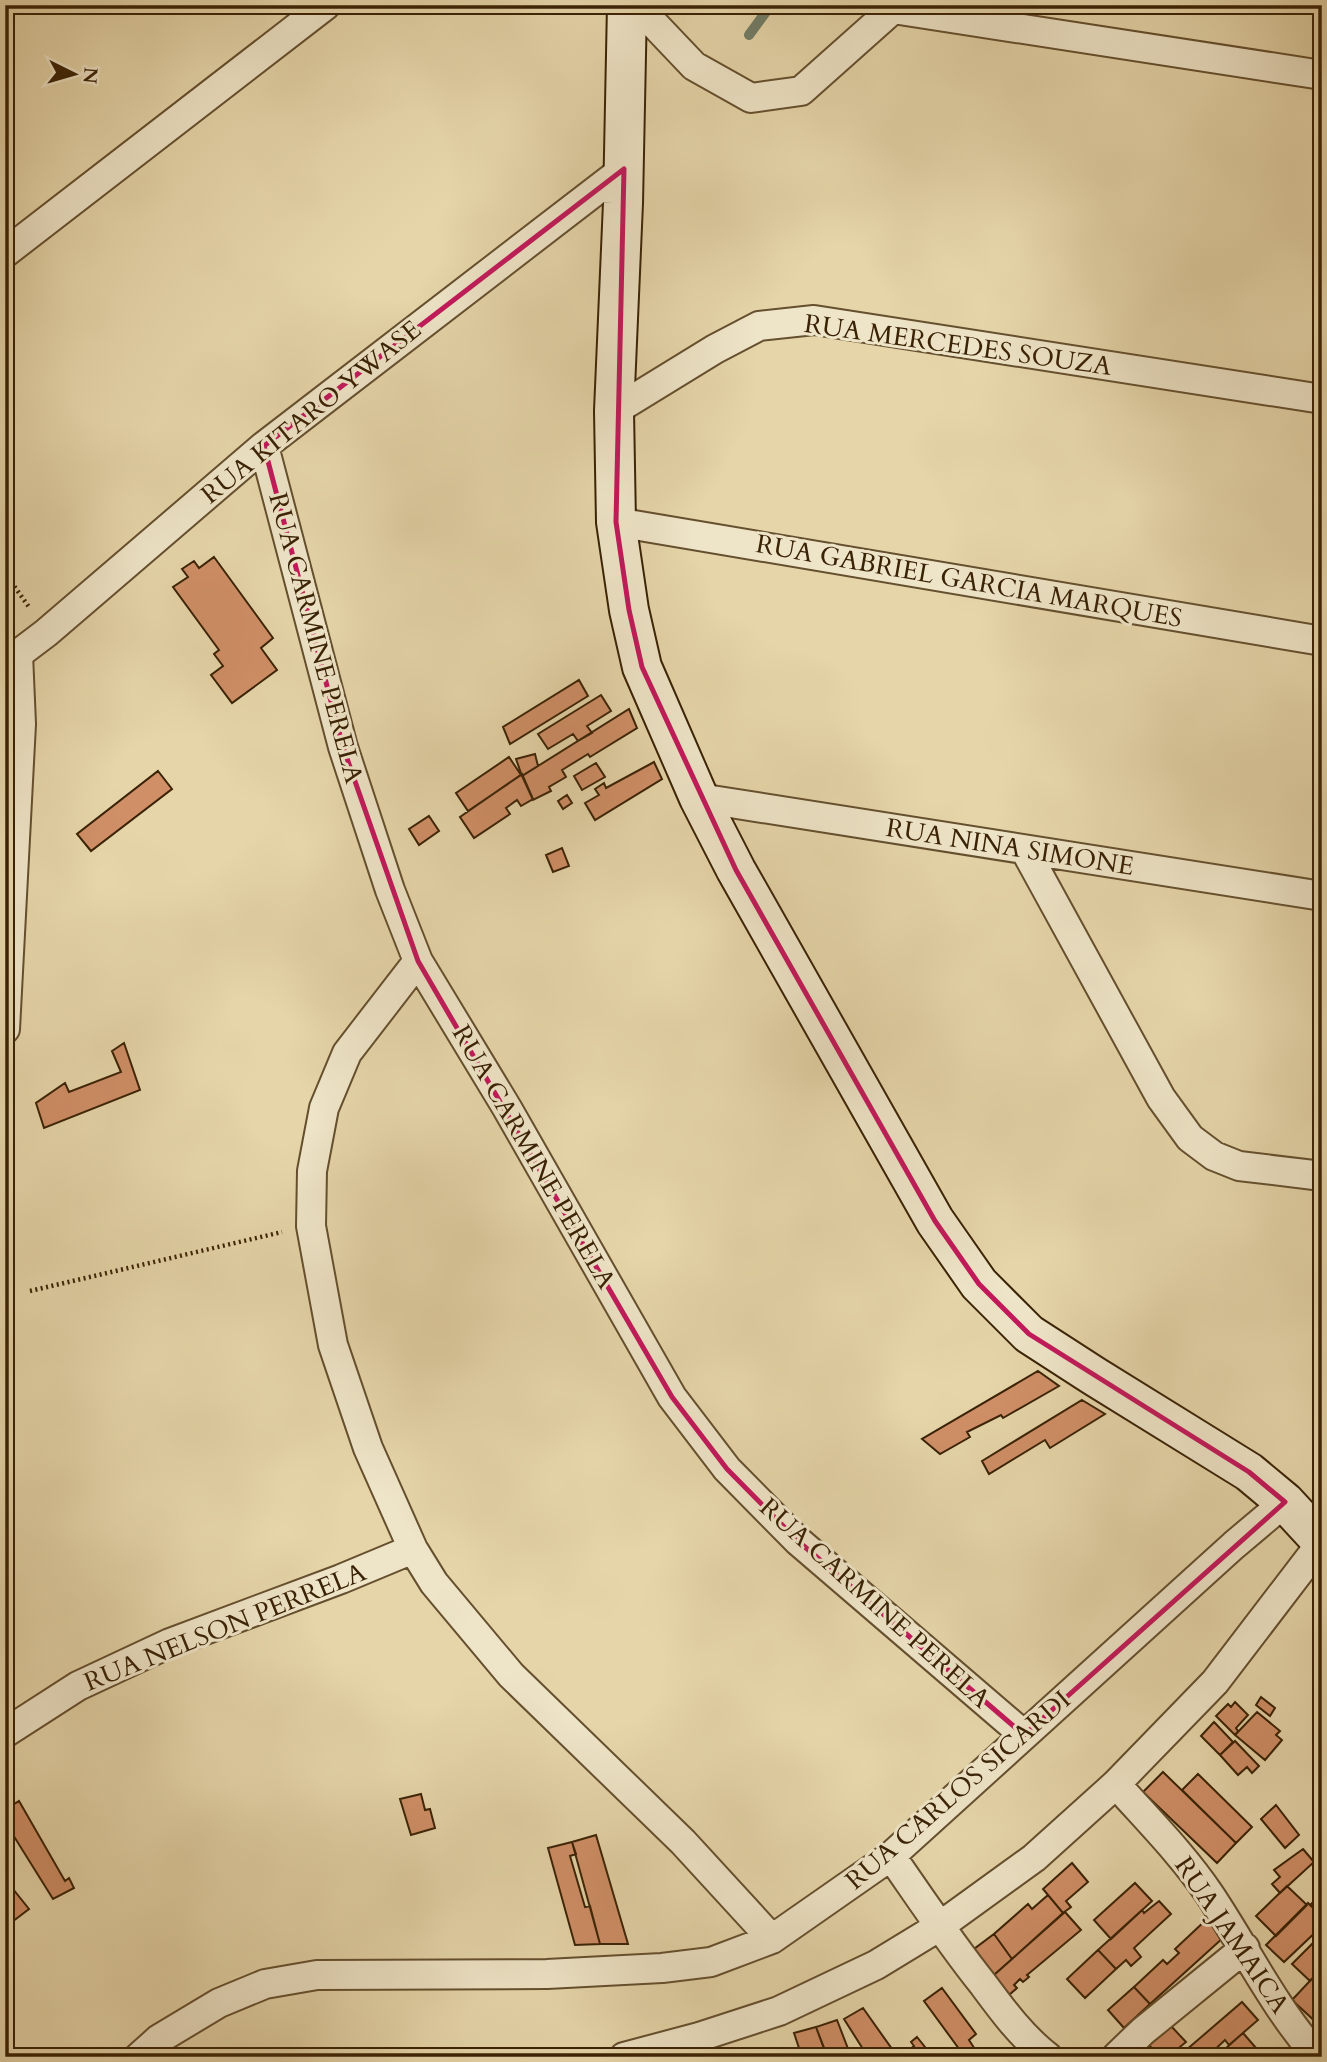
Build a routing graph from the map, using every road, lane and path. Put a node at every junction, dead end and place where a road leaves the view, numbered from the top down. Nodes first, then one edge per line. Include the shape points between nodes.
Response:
1 (326, 5) edge
2 (627, 5) edge
3 (636, 5) edge
4 (895, 7) edge
5 (1322, 75) edge
6 (624, 169) junction
7 (5, 253) edge
8 (1322, 399) edge
9 (614, 411) junction
10 (264, 446) junction
11 (616, 522) junction
12 (5, 573) edge
13 (47, 633) junction
14 (1322, 641) edge
15 (12, 659) edge
16 (699, 799) junction
17 (1024, 849) junction
18 (1322, 896) edge
19 (418, 961) junction
20 (5, 1029) edge
21 (1322, 1176) edge
22 (311, 1226) junction
23 (30, 1292) dead end
24 (1285, 1502) junction
25 (1322, 1542) edge
26 (413, 1549) junction
27 (5, 1733) edge
28 (1024, 1735) junction
29 (1116, 1784) junction
30 (891, 1856) junction
31 (940, 1926) junction
32 (772, 1939) junction
33 (1245, 1948) junction
34 (139, 2057) edge
35 (624, 2057) edge
36 (1048, 2057) edge
37 (1115, 2057) edge
38 (1318, 2057) edge

1 - 7 street
2 - 6 main road
3 - 4 street via 694,66 751,98 801,91
4 - 5 street
6 - 9 main road
6 - 10 street, RUA KITARO YWASE
8 - 9 street, RUA MERCEDES SOUZA via 814,320 759,326
9 - 11 main road
10 - 13 street, RUA KITARO YWASE
10 - 19 street, RUA CARMINE PERELA via 343,747
11 - 14 street, RUA GABRIEL GARCIA MARQUES
11 - 16 main road via 642,667
12 - 13 path
13 - 15 street, RUA KITARO YWASE
15 - 20 street via 21,724
16 - 17 street, RUA NINA SIMONE
16 - 24 main road via 935,1221 979,1284 1029,1334 1249,1472
17 - 18 street, RUA NINA SIMONE
17 - 21 street via 1161,1098 1189,1138 1239,1166
19 - 22 street via 347,1053 324,1108 312,1171
19 - 28 street, RUA CARMINE PERELA via 672,1397 727,1469 798,1541
22 - 23 path
22 - 26 street via 333,1345 369,1448
24 - 25 main road
24 - 28 street, RUA CARLOS SICARDI
25 - 29 street via 1215,1682
26 - 27 street, RUA NELSON PERRELA via 170,1643 78,1686
26 - 32 street via 434,1583 511,1675 683,1842
28 - 30 street, RUA CARLOS SICARDI
29 - 31 street via 1034,1857
29 - 33 street, RUA JAMAICA via 1167,1840
30 - 31 street
30 - 32 street, RUA CARLOS SICARDI
31 - 35 street via 876,1965 779,2011
31 - 36 street via 1008,2018
32 - 34 street, RUA CARLOS SICARDI via 711,1962 662,1968 547,1974 317,1975 265,1984 219,2003 159,2039
33 - 37 street
33 - 38 street, RUA JAMAICA via 1277,2003

